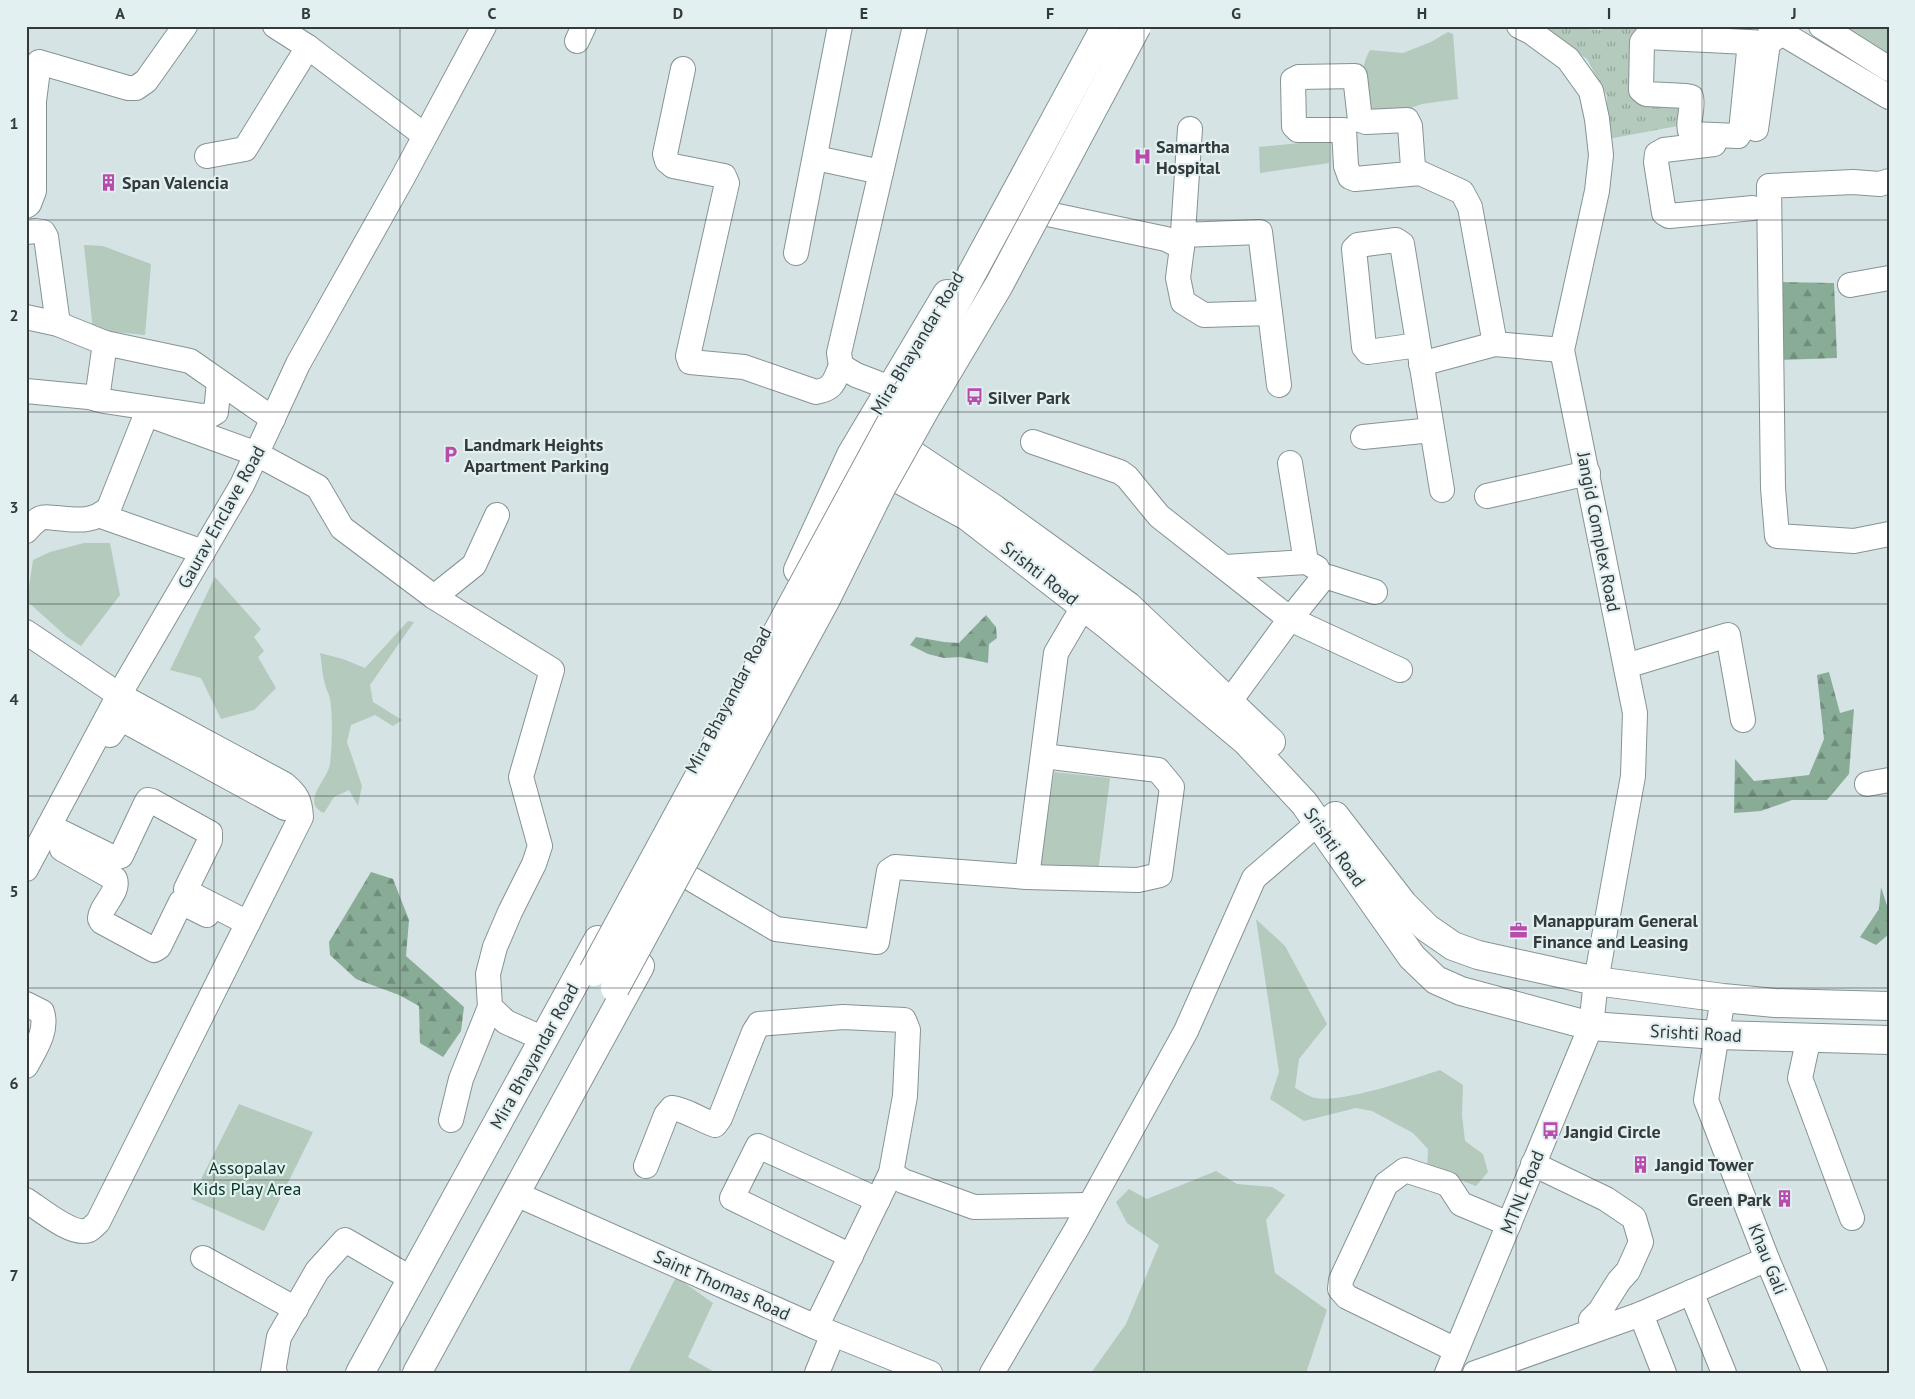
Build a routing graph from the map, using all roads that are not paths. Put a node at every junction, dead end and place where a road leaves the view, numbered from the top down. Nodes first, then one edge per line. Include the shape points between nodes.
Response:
1 (185, 26) edge
2 (275, 26) edge
3 (484, 26) edge
4 (840, 26) edge
5 (915, 26) edge
6 (1091, 26) edge
7 (1106, 26) edge
8 (1137, 26) edge
9 (1148, 26) edge
10 (1519, 26) edge
11 (1821, 26) edge
12 (1771, 34) edge
13 (308, 47) junction
14 (33, 60) edge
15 (683, 69) dead end
16 (1889, 69) edge
17 (1889, 97) edge
18 (30, 101) edge
19 (1190, 130) dead end
20 (424, 135) junction
21 (207, 156) dead end
22 (816, 158) junction
23 (881, 172) junction
24 (1420, 173) junction
25 (1889, 181) edge
26 (26, 206) edge
27 (1753, 208) dead end
28 (1048, 214) junction
29 (26, 232) edge
30 (1182, 241) junction
31 (796, 253) dead end
32 (1889, 278) edge
33 (1850, 285) dead end
34 (1270, 313) junction
35 (26, 317) edge
36 (58, 324) junction
37 (105, 343) junction
38 (1495, 344) junction
39 (1562, 350) junction
40 (1420, 354) junction
41 (841, 366) junction
42 (219, 382) junction
43 (1279, 385) dead end
44 (890, 388) junction
45 (26, 391) edge
46 (97, 399) junction
47 (273, 419) junction
48 (867, 428) junction
49 (1432, 430) junction
50 (1363, 437) dead end
51 (1034, 442) dead end
52 (910, 453) junction
53 (258, 454) junction
54 (852, 455) junction
55 (1290, 463) dead end
56 (1588, 473) junction
57 (896, 477) junction
58 (1442, 490) dead end
59 (1487, 496) dead end
60 (497, 515) dead end
61 (101, 516) junction
62 (32, 518) edge
63 (1889, 534) edge
64 (203, 552) junction
65 (1226, 568) junction
66 (1314, 570) junction
67 (1375, 592) dead end
68 (434, 597) junction
69 (1128, 606) junction
70 (1083, 607) junction
71 (1290, 618) junction
72 (1110, 627) junction
73 (26, 632) edge
74 (1626, 666) junction
75 (1400, 670) dead end
76 (119, 695) junction
77 (1230, 701) junction
78 (1743, 720) dead end
79 (100, 731) junction
80 (1043, 756) junction
81 (1280, 763) junction
82 (259, 782) junction
83 (286, 808) dead end
84 (1318, 823) junction
85 (46, 832) junction
86 (26, 869) edge
87 (688, 877) junction
88 (1027, 877) junction
89 (245, 929) junction
90 (1596, 981) junction
91 (1723, 998) junction
92 (26, 1004) edge
93 (1889, 1006) edge
94 (490, 1007) junction
95 (1590, 1026) junction
96 (1717, 1035) junction
97 (1809, 1038) junction
98 (1889, 1040) edge
99 (538, 1050) junction
100 (26, 1066) edge
101 (576, 1084) junction
102 (451, 1120) dead end
103 (1533, 1164) junction
104 (646, 1166) dead end
105 (891, 1173) junction
106 (516, 1194) junction
107 (26, 1200) edge
108 (878, 1200) junction
109 (1089, 1205) junction
110 (1852, 1218) dead end
111 (1509, 1224) junction
112 (851, 1256) junction
113 (203, 1258) dead end
114 (1767, 1258) junction
115 (412, 1279) junction
116 (1691, 1292) junction
117 (296, 1309) junction
118 (1641, 1314) junction
119 (1591, 1320) dead end
120 (825, 1330) junction
121 (1456, 1350) junction
122 (275, 1373) edge
123 (360, 1373) edge
124 (417, 1373) edge
125 (817, 1373) edge
126 (930, 1373) edge
127 (992, 1373) edge
128 (1447, 1373) edge
129 (1475, 1373) edge
130 (1664, 1373) edge
131 (1724, 1373) edge
132 (1815, 1373) edge

1 - 14 street via 146,81 136,88
2 - 13 street
3 - 20 street, Gaurav Enclave Road
4 - 22 street
5 - 23 street
6 - 44 main road, Mira Bhayandar Road via 962,270
7 - 99 main road, bridge via 566,1023
8 - 101 main road, bridge via 999,285 881,488 821,608 615,988 593,1030
9 - 28 main road
10 - 39 street via 1568,59 1591,91 1597,119 1601,155 1597,191
11 - 16 street
12 - 12 street via 1646,37 1642,42 1641,90 1646,94 1691,98 1691,134 1738,136
12 - 17 street
12 - 27 street via 1754,136 1664,150 1657,154 1656,162 1662,210 1666,215
13 - 20 street
13 - 21 street via 245,149
14 - 18 street
15 - 41 street via 665,154 667,161 673,166 724,176 728,183 688,356 690,362 744,367 816,392 831,387
18 - 26 street via 34,191
19 - 30 street
20 - 47 street, Gaurav Enclave Road via 298,364
22 - 23 street
22 - 31 street
23 - 41 street via 839,353
24 - 24 street via 1413,166 1407,120 1360,120 1355,76 1299,76 1292,80 1294,126 1298,130 1344,130 1346,166 1350,177
24 - 38 street via 1462,192 1470,207
25 - 63 street via 1880,184 1769,186 1772,488 1777,536 1854,541
28 - 30 street
28 - 52 main road via 1005,294
29 - 36 street via 36,230 46,237
30 - 34 street via 1178,278 1183,302 1204,315
30 - 34 street via 1260,232
32 - 33 street
34 - 43 street
35 - 36 street
36 - 37 street
37 - 42 street via 190,361
37 - 46 street
38 - 39 street
38 - 40 street
39 - 56 street, Jangid Complex Road
40 - 40 street via 1402,244 1396,240 1358,245 1354,249 1364,347 1368,352
40 - 49 street
41 - 44 street
42 - 46 street via 216,412 212,415
42 - 47 street
44 - 48 main road, Mira Bhayandar Road
45 - 46 street
47 - 53 street, Gaurav Enclave Road
48 - 52 main road, Srishti Road
48 - 54 main road, Mira Bhayandar Road
49 - 50 street
49 - 58 street
51 - 65 street via 1120,472 1159,516
52 - 57 main road
52 - 69 main road, Srishti Road
53 - 61 street via 149,417 144,420 109,508
53 - 64 street, Gaurav Enclave Road
53 - 68 street via 318,487 342,528
54 - 57 main road, Srishti Road
54 - 99 main road, Mira Bhayandar Road via 796,573
55 - 66 street
56 - 59 street
56 - 74 street, Jangid Complex Road
57 - 70 main road, Srishti Road via 967,516
57 - 87 main road via 841,596
60 - 68 street via 474,565
61 - 62 street via 74,520
61 - 64 street
64 - 76 street, Gaurav Enclave Road
65 - 66 street
65 - 71 street
66 - 67 street
66 - 71 street
68 - 94 street via 552,670 521,777 540,846 496,946 488,974
69 - 72 main road
69 - 77 main road, Srishti Road
70 - 72 main road, Srishti Road
70 - 80 street via 1056,654
71 - 75 street
71 - 77 street
72 - 81 main road, Srishti Road via 1246,741
73 - 76 street
74 - 78 street via 1728,635
74 - 90 street, Jangid Complex Road via 1635,714 1633,776
76 - 79 street, Gaurav Enclave Road
76 - 82 street
77 - 81 main road, Srishti Road
79 - 82 street via 110,735 120,720 127,722
79 - 85 street, Gaurav Enclave Road
80 - 88 street
80 - 88 street via 1158,770 1172,787 1160,875 1138,880
81 - 84 main road, Srishti Road
81 - 90 main road, Srishti Road via 1295,764 1403,904 1426,928 1453,946 1478,955
82 - 83 street
82 - 89 street via 284,784 294,792 300,804 301,817
84 - 95 main road, Srishti Road via 1412,957 1436,980 1461,991
84 - 109 street via 1254,878 1186,1031
85 - 86 street, Gaurav Enclave Road
85 - 89 street via 115,880 116,887 100,919 154,950 159,947 181,902
85 - 89 street via 117,858 146,803 152,800 210,833 210,840 187,892
87 - 88 street via 776,929 877,942 889,871 895,867
87 - 101 main road
89 - 107 street via 98,1222 88,1230 76,1230
90 - 91 main road, Srishti Road
90 - 95 street, MTNL Road
91 - 93 main road, Srishti Road
91 - 96 street, Khau Gali
92 - 100 street via 42,1012 45,1021
94 - 99 street
94 - 102 street via 460,1079
95 - 96 main road, Srishti Road
95 - 103 street, MTNL Road
96 - 97 main road, Srishti Road
96 - 114 street, Khau Gali via 1706,1100
97 - 98 main road, Srishti Road
97 - 110 street via 1800,1078
99 - 115 main road, Mira Bhayandar Road
101 - 106 main road
103 - 111 street, MTNL Road
103 - 119 street via 1606,1199 1634,1218 1641,1242 1632,1264
104 - 105 street via 666,1115 672,1108 715,1125 759,1024 843,1017 904,1020 908,1030 905,1096
105 - 108 street
105 - 109 street via 903,1181 974,1207
106 - 120 street, Saint Thomas Road
106 - 124 main road
108 - 112 street
108 - 112 street via 758,1146 732,1198
109 - 127 street
111 - 121 street, MTNL Road
111 - 121 street via 1461,1204 1448,1184 1405,1170 1386,1184 1341,1280 1340,1289 1347,1297
112 - 120 street
113 - 117 street
114 - 116 street
114 - 132 street, Khau Gali
115 - 117 street via 345,1240 317,1271
115 - 123 main road, Mira Bhayandar Road
116 - 118 street
116 - 131 street
117 - 122 street via 279,1337
118 - 129 street
118 - 130 street
120 - 125 street
120 - 126 street, Saint Thomas Road
121 - 128 street, MTNL Road

